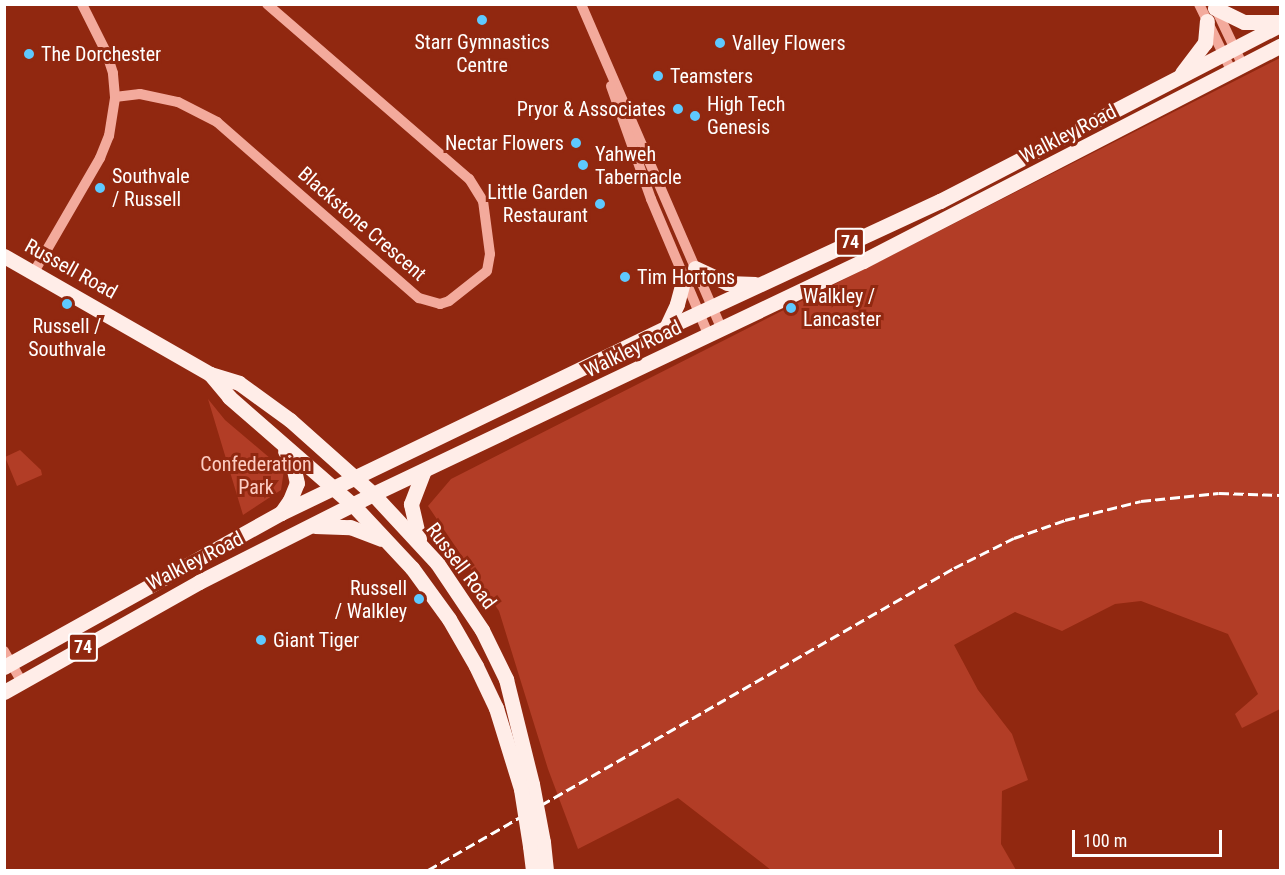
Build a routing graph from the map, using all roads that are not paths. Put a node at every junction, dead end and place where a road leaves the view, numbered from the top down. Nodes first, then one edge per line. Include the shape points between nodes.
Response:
1 (82, 4) edge
2 (267, 4) edge
3 (582, 4) edge
4 (1199, 4) edge
5 (1212, 11) edge
6 (1281, 24) edge
7 (1281, 46) edge
8 (1229, 52) junction
9 (1237, 69) junction
10 (1177, 79) junction
11 (115, 97) junction
12 (4, 256) edge
13 (34, 272) junction
14 (690, 273) junction
15 (761, 283) junction
16 (705, 310) junction
17 (666, 328) junction
18 (715, 333) junction
19 (210, 374) junction
20 (278, 441) junction
21 (423, 472) junction
22 (357, 478) junction
23 (334, 488) junction
24 (373, 494) junction
25 (353, 505) junction
26 (281, 513) junction
27 (312, 525) junction
28 (388, 541) junction
29 (419, 542) junction
30 (7, 660) edge
31 (22, 682) junction
32 (4, 692) edge
33 (526, 787) junction
34 (537, 844) junction
35 (533, 870) edge
36 (546, 870) edge

1 - 11 street via 107,54
2 - 11 street, Blackstone Crescent via 469,179 483,201 490,254 487,271 449,301 440,304 419,298 217,122 178,102 140,94
3 - 14 street
4 - 5 street
5 - 6 main road via 1244,22
5 - 8 street
5 - 10 main road via 1205,43
6 - 8 main road, Walkley Road / 74
7 - 9 main road, Walkley Road / 74
8 - 9 street
8 - 10 main road, Walkley Road / 74
9 - 18 main road, Walkley Road / 74 via 1015,185
10 - 15 main road, Walkley Road / 74 via 1005,168
11 - 13 street via 109,136 100,158
12 - 13 main road, Russell Road
13 - 19 main road, Russell Road
14 - 15 main road via 727,283
14 - 16 street
14 - 17 main road
15 - 16 main road, Walkley Road / 74
16 - 17 main road, Walkley Road / 74
16 - 18 street
17 - 22 main road, Walkley Road / 74
18 - 21 main road, Walkley Road / 74
19 - 20 main road, Russell Road via 229,397
19 - 22 main road, Russell Road via 239,383 290,420
20 - 23 main road, Russell Road
20 - 26 main road via 292,462 297,483
21 - 24 main road, Walkley Road / 74
21 - 29 main road via 411,504
22 - 23 main road, Walkley Road / 74
22 - 24 main road, Russell Road
23 - 25 main road, Russell Road
23 - 26 main road, Walkley Road / 74
24 - 25 main road, Walkley Road / 74
24 - 29 main road, Russell Road
25 - 27 main road, Walkley Road / 74
25 - 28 main road, Russell Road
26 - 30 main road, Walkley Road / 74
27 - 28 main road via 350,527
27 - 31 main road, Walkley Road / 74 via 199,582
28 - 33 main road, Russell Road via 428,588 476,666
29 - 33 main road, Russell Road via 453,584 492,648 515,710
30 - 31 street
31 - 32 main road, Walkley Road / 74
33 - 34 main road, Russell Road, bridge
34 - 35 main road, Russell Road
34 - 36 main road, Russell Road

